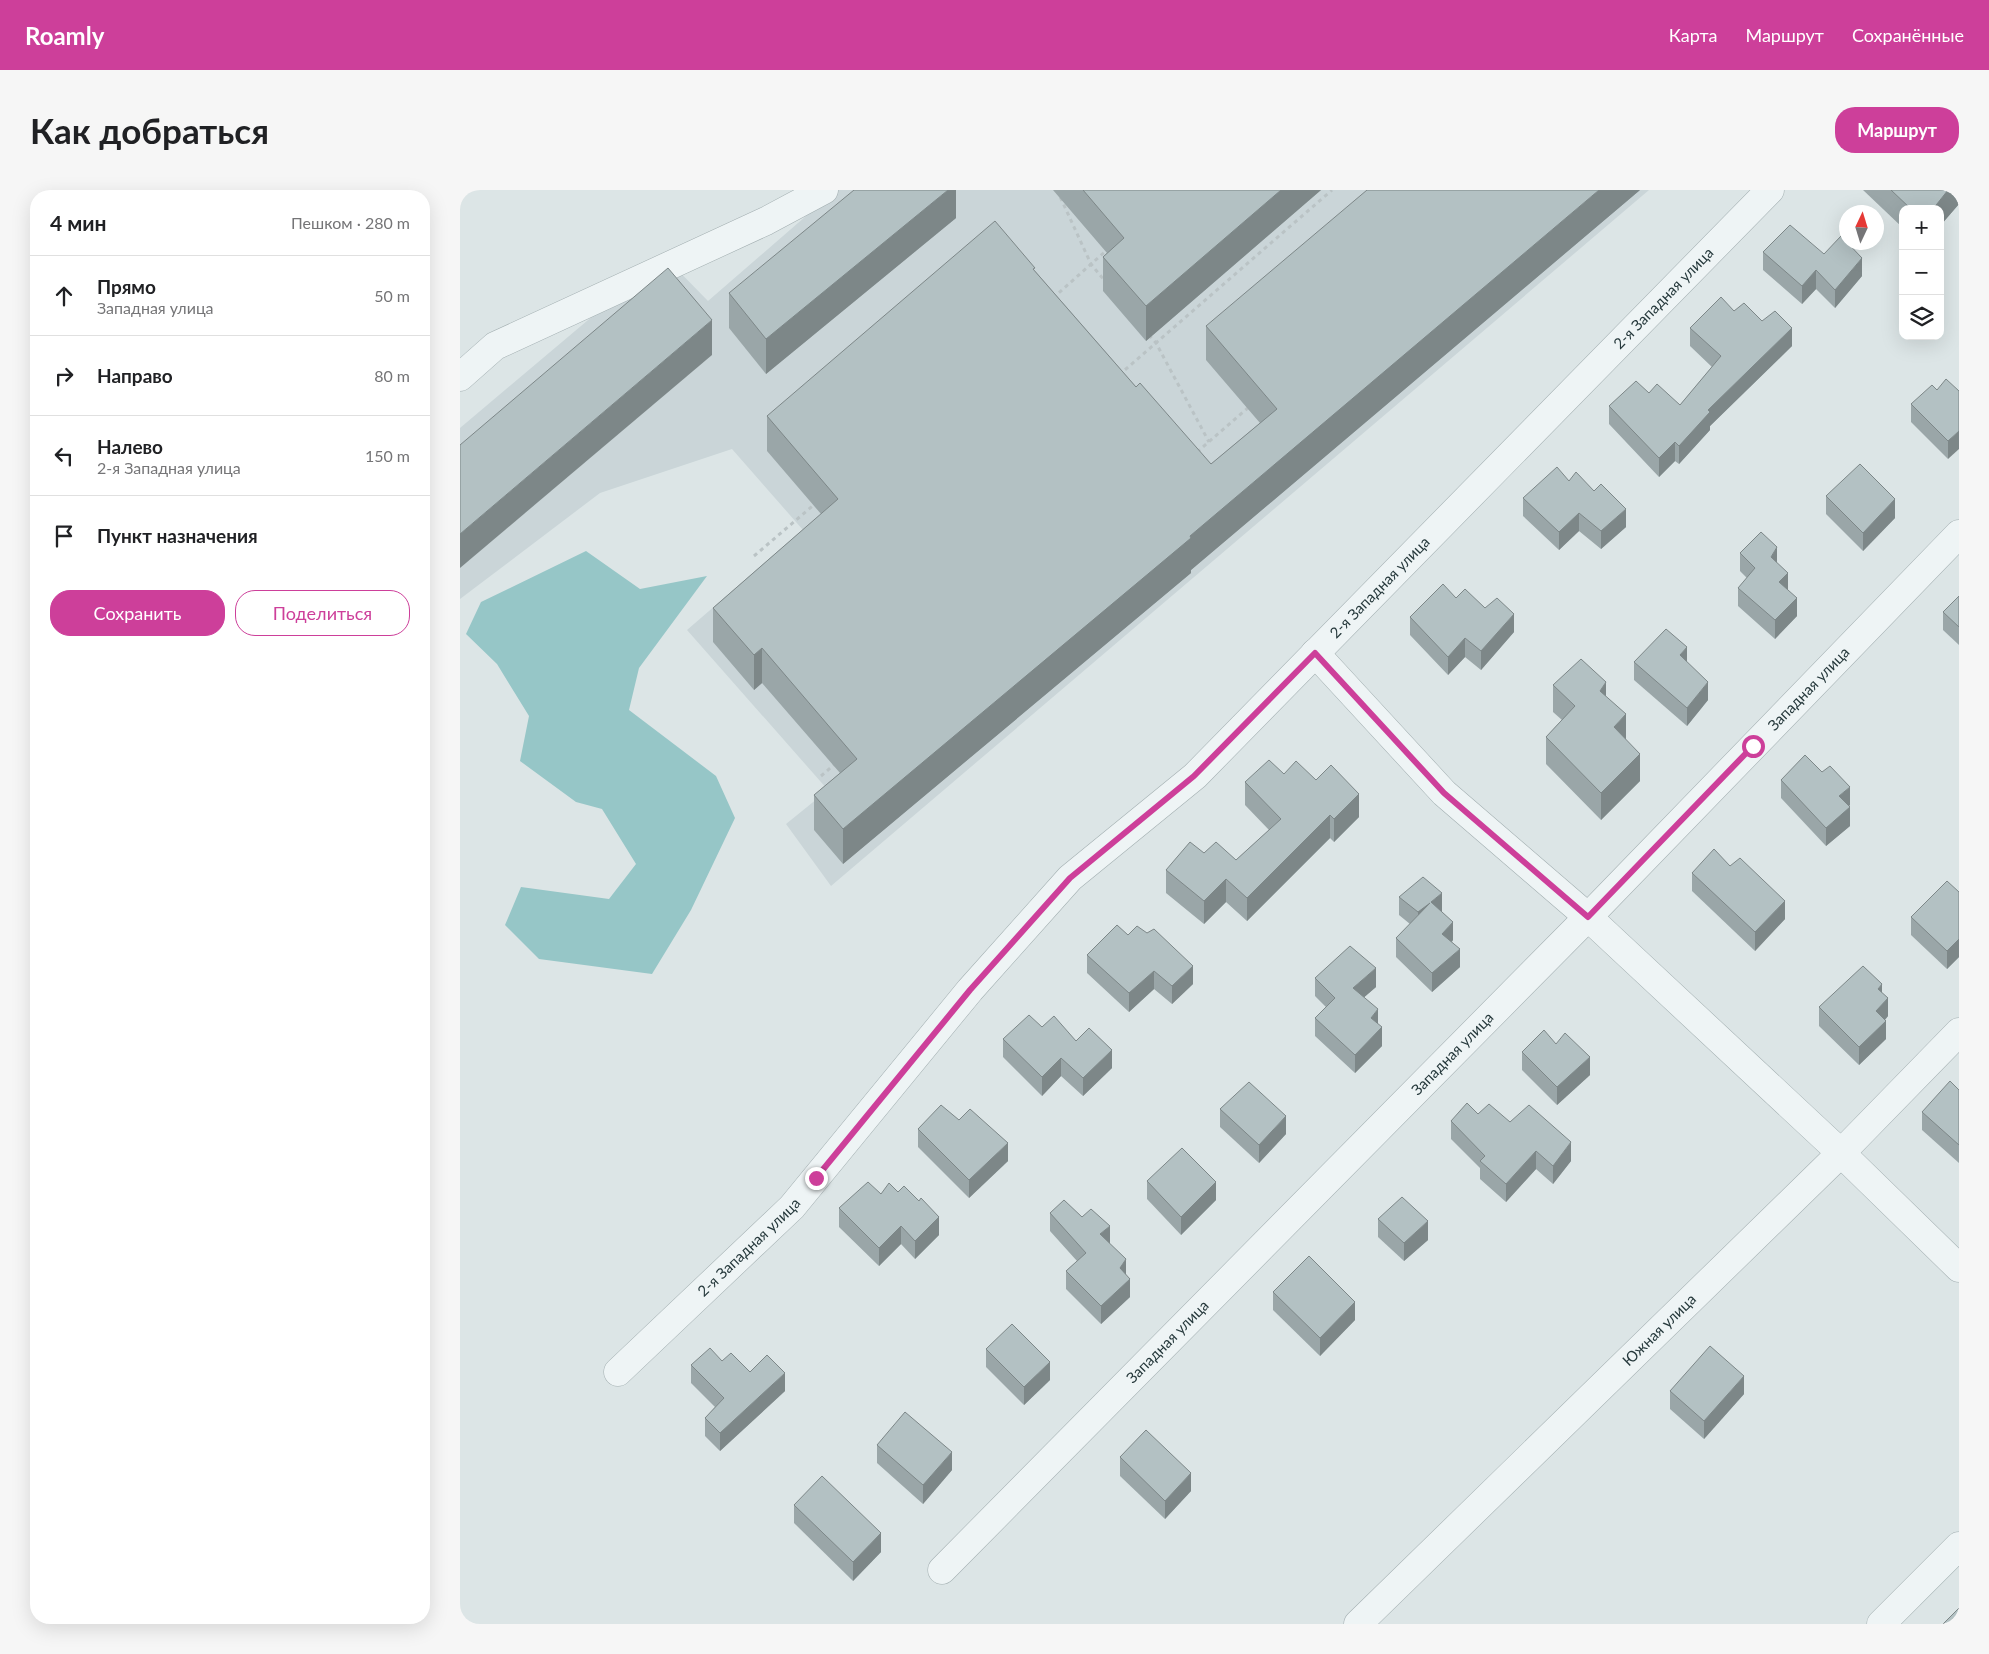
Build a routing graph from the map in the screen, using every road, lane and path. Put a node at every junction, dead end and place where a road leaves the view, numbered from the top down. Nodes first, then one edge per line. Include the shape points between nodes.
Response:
1 (824, 190) edge
2 (1057, 190) edge
3 (1332, 190) edge
4 (1770, 190) edge
5 (1113, 246) edge
6 (1092, 264) junction
7 (1109, 286) edge
8 (1046, 303) edge
9 (1144, 329) edge
10 (1156, 343) junction
11 (1119, 376) edge
12 (460, 377) edge
13 (1254, 403) edge
14 (1209, 442) junction
15 (1194, 455) edge
16 (822, 498) edge
17 (1959, 534) edge
18 (754, 556) dead end
19 (1315, 653) junction
20 (844, 757) edge
21 (821, 776) dead end
22 (1588, 917) junction
23 (1959, 1032) edge
24 (1841, 1153) junction
25 (1959, 1268) edge
26 (618, 1372) dead end
27 (1959, 1546) edge
28 (942, 1570) dead end
29 (1358, 1624) edge
30 (1881, 1624) edge

1 - 12 street via 766,221 495,346
2 - 6 path
3 - 10 path
4 - 19 street, 2-я Западная улица
5 - 6 path
6 - 7 path
6 - 8 path
9 - 10 path
10 - 11 path
10 - 14 path
13 - 14 path
14 - 15 path
16 - 18 path
17 - 22 street, Западная улица
19 - 22 street via 1444,793
19 - 26 street, 2-я Западная улица via 1194,776 1070,878 970,990 792,1207
20 - 21 path
22 - 24 street
22 - 28 street, Западная улица
23 - 24 street, Южная улица
24 - 25 street
24 - 29 street, Южная улица
27 - 30 street

